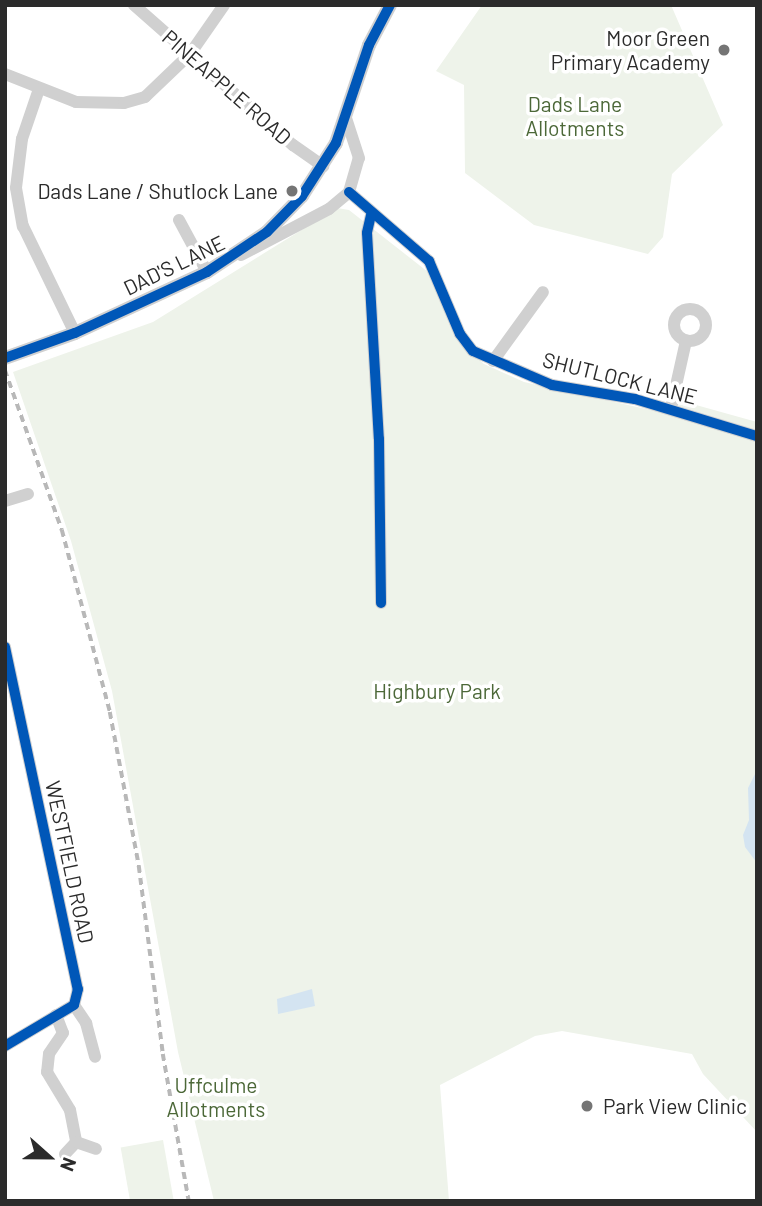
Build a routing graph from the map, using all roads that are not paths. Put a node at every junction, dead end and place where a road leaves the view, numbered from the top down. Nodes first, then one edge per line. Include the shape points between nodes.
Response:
1 (134, 5) edge
2 (224, 5) edge
3 (390, 5) edge
4 (190, 54) junction
5 (5, 74) edge
6 (39, 89) junction
7 (346, 118) junction
8 (323, 166) junction
9 (349, 192) junction
10 (371, 215) junction
11 (178, 220) dead end
12 (236, 257) junction
13 (207, 272) junction
14 (543, 292) dead end
15 (75, 333) junction
16 (686, 341) dead end
17 (5, 358) edge
18 (492, 361) junction
19 (671, 408) junction
20 (757, 436) edge
21 (28, 494) dead end
22 (5, 501) edge
23 (381, 603) dead end
24 (5, 647) edge
25 (74, 1005) junction
26 (56, 1015) junction
27 (5, 1046) edge
28 (94, 1057) dead end
29 (76, 1142) junction
30 (96, 1149) dead end
31 (65, 1154) dead end

1 - 4 street, PINEAPPLE ROAD
2 - 4 street
3 - 7 street, DAD'S LANE via 369,45
4 - 6 street via 145,97 124,103 86,103
4 - 8 street, PINEAPPLE ROAD
5 - 6 street
6 - 15 street via 22,139 16,188 23,226
7 - 8 street, DAD'S LANE
7 - 9 street via 359,158
8 - 12 street, DAD'S LANE via 279,220
9 - 10 street, SHUTLOCK LANE
9 - 12 street via 329,209
10 - 18 street, SHUTLOCK LANE via 429,261 460,334 474,351
10 - 23 street via 367,233 379,439
11 - 13 street
12 - 13 street, DAD'S LANE
13 - 15 street, DAD'S LANE
14 - 18 street
15 - 17 street, DAD'S LANE
16 - 19 street
18 - 19 street, SHUTLOCK LANE via 552,385
19 - 20 street, SHUTLOCK LANE
21 - 22 street
24 - 25 street, WESTFIELD ROAD via 78,989
25 - 26 street
25 - 28 street via 86,1023
26 - 27 street
26 - 29 street via 63,1033 49,1054 47,1072 70,1110
29 - 30 street
29 - 31 street

